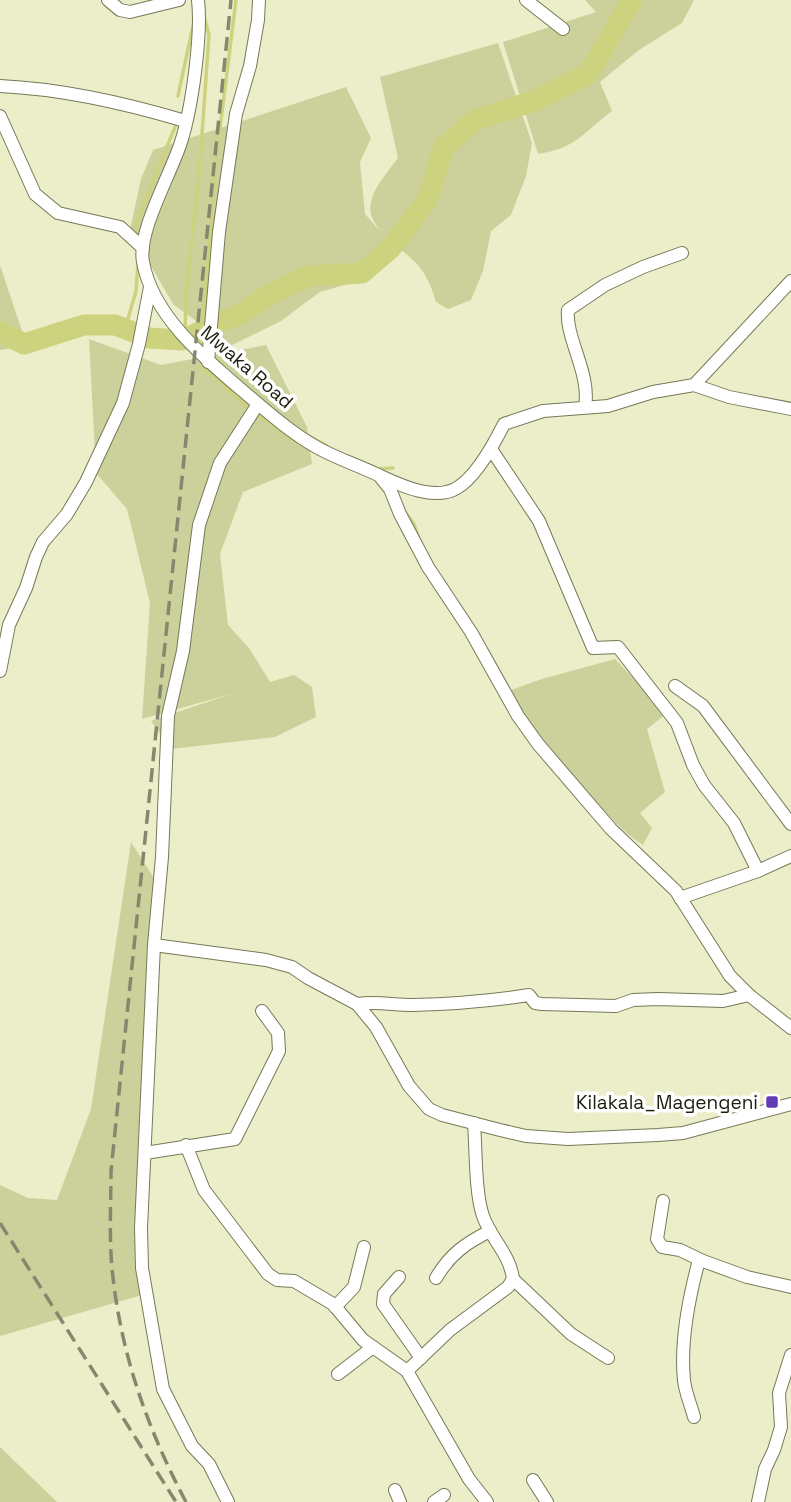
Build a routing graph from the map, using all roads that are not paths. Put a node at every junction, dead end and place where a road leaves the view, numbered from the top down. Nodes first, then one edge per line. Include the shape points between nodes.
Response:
1 (108, 0) edge
2 (179, 0) edge
3 (198, 0) edge
4 (258, 0) edge
5 (526, 0) edge
6 (563, 29) dead end
7 (0, 86) edge
8 (0, 116) edge
9 (186, 121) junction
10 (143, 248) junction
11 (682, 253) dead end
12 (791, 281) edge
13 (150, 287) junction
14 (208, 362) junction
15 (694, 385) junction
16 (258, 404) junction
17 (585, 407) junction
18 (791, 409) edge
19 (491, 449) junction
20 (378, 475) junction
21 (4, 627) edge
22 (0, 671) edge
23 (675, 687) dead end
24 (791, 824) edge
25 (791, 856) edge
26 (758, 872) junction
27 (680, 898) junction
28 (154, 945) junction
29 (749, 995) junction
30 (357, 1004) junction
31 (262, 1011) dead end
32 (791, 1028) edge
33 (791, 1104) edge
34 (474, 1123) junction
35 (186, 1145) junction
36 (145, 1153) junction
37 (663, 1201) dead end
38 (490, 1231) junction
39 (364, 1247) dead end
40 (699, 1260) junction
41 (399, 1277) dead end
42 (436, 1278) dead end
43 (513, 1279) junction
44 (791, 1287) edge
45 (335, 1307) junction
46 (373, 1347) junction
47 (791, 1355) edge
48 (421, 1358) junction
49 (608, 1358) dead end
50 (408, 1371) junction
51 (338, 1374) dead end
52 (694, 1417) dead end
53 (786, 1427) edge
54 (533, 1480) dead end
55 (228, 1502) edge
56 (487, 1502) edge
57 (547, 1502) edge
58 (758, 1502) edge

1 - 2 street via 130,12
3 - 9 street, Mwaka Road via 198,40
4 - 14 street via 221,219
5 - 6 street
7 - 9 street via 139,107
8 - 10 street via 35,194 58,213 120,227
9 - 10 street, Mwaka Road via 166,185 144,233
10 - 13 street, Mwaka Road
11 - 17 street via 605,285 568,310 587,398
12 - 15 street
13 - 14 street, Mwaka Road
13 - 21 street via 123,403 106,443 67,514 43,542 26,588
14 - 16 street, Mwaka Road
15 - 17 street, Mwaka Road via 608,406
15 - 18 street
16 - 20 street, Mwaka Road via 317,447
16 - 28 street via 220,463 199,525 183,651 168,716
17 - 19 street, Mwaka Road via 543,411 505,424
19 - 20 street, Mwaka Road via 456,488 436,492 415,489
19 - 26 street via 539,521 593,648 616,645 621,649 677,723 693,765 734,823
20 - 27 street via 390,489 428,567 531,735 611,830
21 - 22 street
23 - 24 street via 703,706
25 - 26 street
26 - 27 street
27 - 29 street via 730,976
28 - 30 street via 283,963
28 - 36 street
29 - 30 street via 723,1001 633,1000 616,1006 541,1004 529,995 464,1004
29 - 32 street
30 - 34 street via 429,1109
31 - 35 street via 278,1032 279,1051 239,1134 232,1140
33 - 34 street via 683,1133 658,1135 568,1139 526,1136
34 - 38 street via 481,1210
35 - 36 street
35 - 45 street via 204,1190 268,1274 277,1280 295,1281
36 - 55 street via 142,1268 163,1389
37 - 40 street via 657,1233 660,1245
38 - 42 street via 458,1248
38 - 43 street via 510,1263
39 - 45 street via 354,1287
40 - 44 street
40 - 52 street via 684,1356 684,1380
41 - 48 street via 384,1294 383,1304
43 - 48 street
43 - 49 street via 571,1334
45 - 46 street
46 - 50 street
46 - 51 street
47 - 53 street via 779,1392
48 - 50 street
50 - 56 street via 469,1479
53 - 58 street via 765,1469
54 - 57 street

